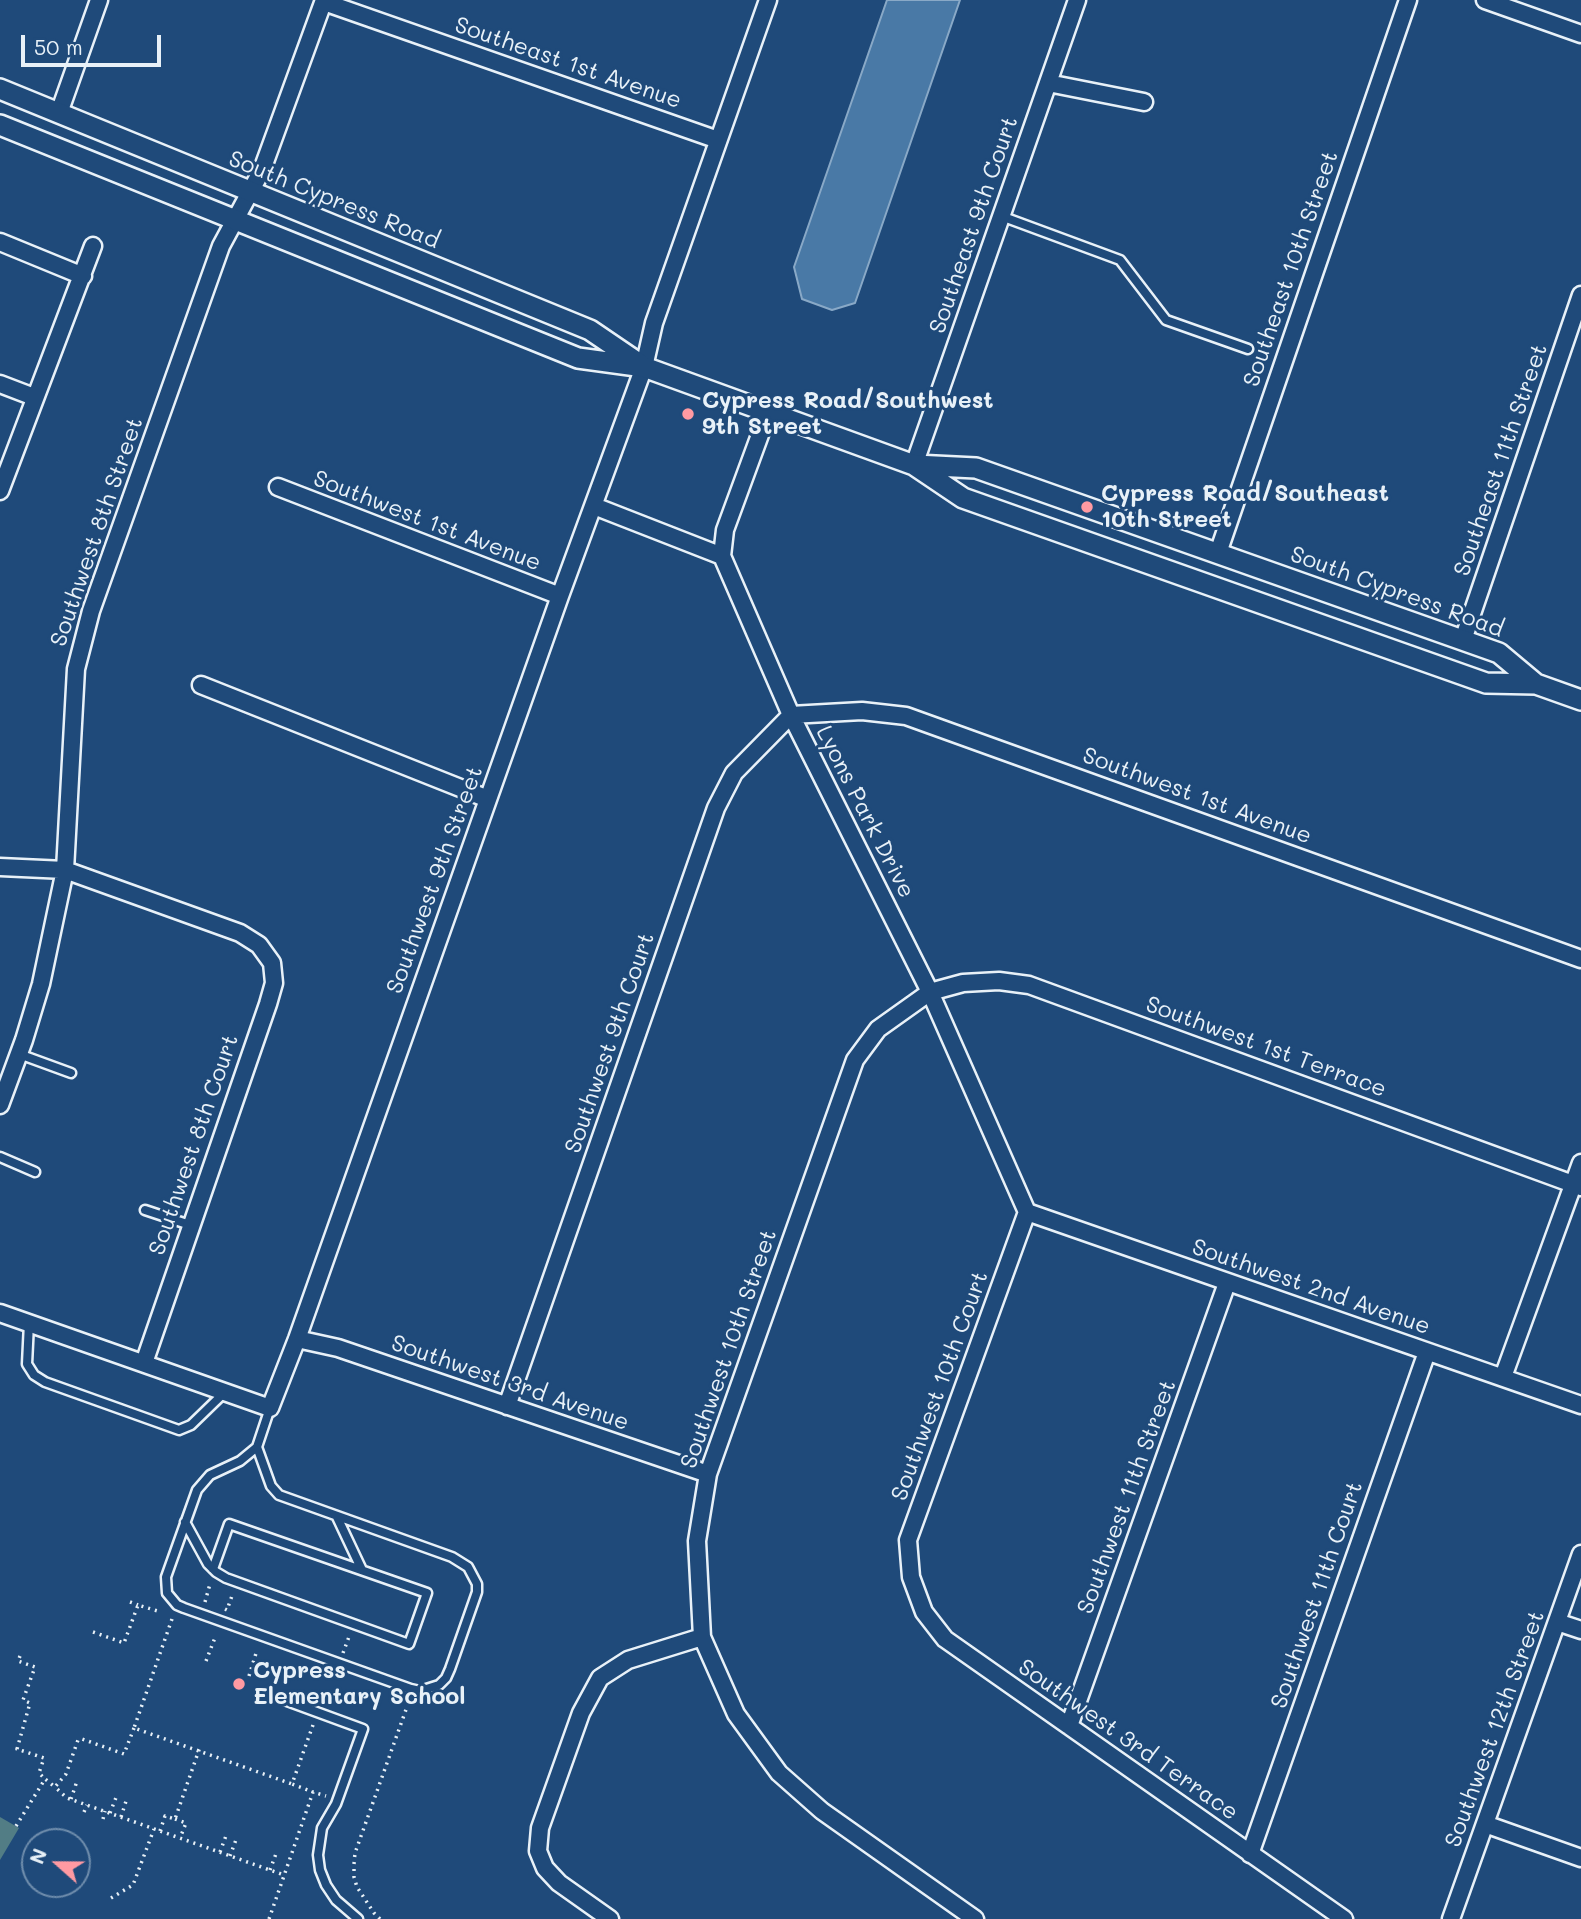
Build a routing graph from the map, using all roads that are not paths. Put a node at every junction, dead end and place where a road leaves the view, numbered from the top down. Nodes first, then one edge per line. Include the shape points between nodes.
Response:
1 (99, 0) edge
2 (768, 0) edge
3 (1077, 0) edge
4 (1408, 0) edge
5 (1485, 0) edge
6 (324, 1) edge
7 (1581, 34) edge
8 (1048, 83) junction
9 (0, 89) edge
10 (1144, 102) dead end
11 (59, 113) junction
12 (0, 125) edge
13 (718, 140) junction
14 (251, 192) junction
15 (1001, 216) junction
16 (236, 220) junction
17 (0, 242) edge
18 (93, 246) dead end
19 (83, 276) junction
20 (1581, 295) edge
21 (1248, 349) dead end
22 (644, 367) junction
23 (0, 384) edge
24 (34, 397) junction
25 (768, 413) junction
26 (914, 465) junction
27 (278, 487) dead end
28 (0, 491) edge
29 (594, 506) junction
30 (1217, 553) junction
31 (722, 556) junction
32 (560, 596) junction
33 (1463, 640) junction
34 (1536, 684) junction
35 (201, 685) dead end
36 (1581, 700) edge
37 (791, 715) junction
38 (488, 799) junction
39 (0, 867) edge
40 (65, 870) junction
41 (1581, 959) edge
42 (930, 992) junction
43 (19, 1054) junction
44 (71, 1073) dead end
45 (0, 1105) edge
46 (0, 1157) edge
47 (1581, 1163) edge
48 (35, 1172) dead end
49 (1577, 1186) edge
50 (145, 1210) dead end
51 (1027, 1212) junction
52 (190, 1225) junction
53 (1227, 1283) junction
54 (0, 1313) edge
55 (29, 1323) junction
56 (297, 1339) junction
57 (1427, 1352) junction
58 (144, 1363) junction
59 (1503, 1377) junction
60 (225, 1392) junction
61 (1581, 1405) edge
62 (507, 1406) junction
63 (270, 1408) junction
64 (257, 1447) junction
65 (708, 1474) junction
66 (337, 1517) junction
67 (185, 1522) junction
68 (1581, 1554) edge
69 (214, 1570) junction
70 (362, 1570) junction
71 (911, 1577) joint
72 (1557, 1622) junction
73 (1581, 1630) edge
74 (702, 1637) junction
75 (284, 1700) dead end
76 (1069, 1726) junction
77 (1485, 1824) junction
78 (1250, 1854) junction
79 (1581, 1858) edge
80 (358, 1919) edge
81 (610, 1919) edge
82 (975, 1919) edge
83 (1344, 1919) edge
84 (1451, 1919) edge

1 - 11 street
2 - 13 street, Southwest 9th Street
3 - 8 street, Southeast 9th Court
4 - 30 street, Southeast 10th Street
5 - 7 street
6 - 13 street, Southeast 1st Avenue
6 - 14 street, Southwest 8th Street
8 - 10 street
8 - 15 street, Southeast 9th Court
9 - 11 street, South Cypress Road
11 - 14 street, South Cypress Road
12 - 16 street, South Cypress Road
13 - 22 street, Southwest 9th Street via 654,323
14 - 16 street, Southwest 8th Street
14 - 22 street, South Cypress Road via 590,330
15 - 21 lane via 1120,260 1166,320
15 - 26 street, Southeast 9th Court
16 - 22 street, South Cypress Road via 578,358
16 - 40 street, Southwest 8th Street via 221,246 75,669
17 - 19 street
18 - 19 street
19 - 24 street
20 - 33 street, Southeast 11th Street
22 - 25 street, South Cypress Road
22 - 29 street, Southwest 9th Street
23 - 24 street
24 - 28 street
25 - 26 street, South Cypress Road
25 - 31 street via 724,530
26 - 30 street, South Cypress Road via 976,468
26 - 34 street, South Cypress Road via 963,498 1486,683
27 - 32 street, Southwest 1st Avenue
29 - 31 street
29 - 32 street, Southwest 9th Street
30 - 33 street, South Cypress Road
31 - 37 street, Lyons Park Drive
32 - 38 street, Southwest 9th Street
33 - 34 street, South Cypress Road via 1499,653
34 - 36 street, South Cypress Road
35 - 38 street
37 - 41 street, Southwest 1st Avenue via 862,711 906,716
37 - 42 street, Lyons Park Drive
37 - 62 street, Southwest 9th Court via 734,773 716,808
38 - 56 street, Southwest 9th Street
39 - 40 street
40 - 43 street, Southwest 8th Street
40 - 52 street, Southwest 8th Court via 240,933 259,945 272,963 274,983
42 - 49 street, Southwest 1st Terrace via 963,983 1029,985
42 - 51 street, Lyons Park Drive
42 - 65 street, Southwest 10th Street via 878,1029 855,1060
43 - 44 lane
43 - 45 street, Southwest 8th Street
46 - 48 lane
47 - 49 street
49 - 59 street
50 - 52 lane
51 - 53 street, Southwest 2nd Avenue
51 - 71 street, Southwest 10th Court via 908,1540
52 - 58 street, Southwest 8th Court
53 - 57 street, Southwest 2nd Avenue
53 - 76 street, Southwest 11th Street
54 - 55 street
55 - 58 street
55 - 60 lane via 27,1364 34,1375 179,1430
56 - 62 street, Southwest 3rd Avenue via 338,1348
56 - 63 street, Southwest 9th Street
57 - 59 street, Southwest 2nd Avenue
57 - 78 street, Southwest 11th Court
58 - 60 street
59 - 61 street, Southwest 2nd Avenue
60 - 63 street
62 - 65 street, Southwest 3rd Avenue
63 - 64 lane
64 - 66 lane via 271,1486 279,1495
64 - 67 lane via 203,1480
65 - 74 street, Southwest 10th Street via 697,1541
66 - 67 lane via 452,1557 474,1575 477,1592 450,1669 439,1685 411,1689 177,1605 167,1593 166,1577
66 - 70 lane
67 - 69 lane
68 - 72 street, Southwest 12th Street
69 - 70 lane via 229,1524
69 - 70 lane via 409,1644 427,1593
71 - 76 street, Southwest 3rd Terrace via 924,1612 945,1639
72 - 73 street
72 - 77 street, Southwest 12th Street
74 - 81 street via 628,1660 600,1678 581,1713 544,1815 538,1851 545,1868
74 - 82 street via 736,1714 779,1773 822,1811
75 - 80 lane via 363,1729 337,1800 321,1828 318,1848 320,1870 336,1900
76 - 78 street, Southwest 3rd Terrace
77 - 79 street
77 - 84 street, Southwest 12th Street
78 - 83 street, Southwest 3rd Terrace

